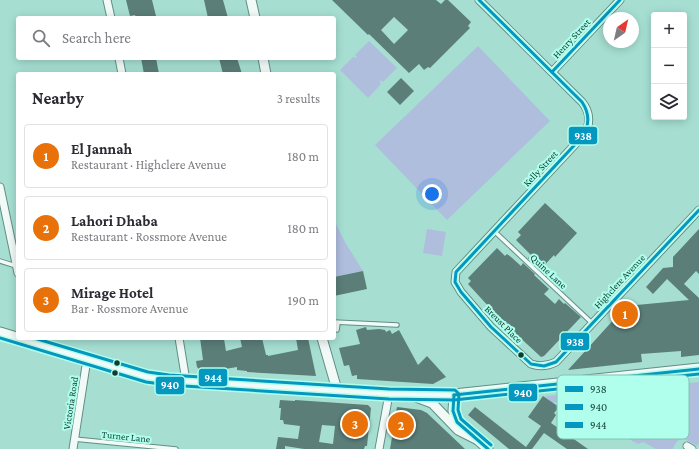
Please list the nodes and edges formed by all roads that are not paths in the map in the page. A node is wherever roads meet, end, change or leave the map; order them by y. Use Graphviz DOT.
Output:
graph roads {
  1 [pos="107,0"];
  2 [pos="251,0"];
  3 [pos="479,0"];
  4 [pos="620,0"];
  5 [pos="111,16"];
  6 [pos="255,16"];
  7 [pos="119,60"];
  8 [pos="263,60"];
  9 [pos="122,72"];
  10 [pos="266,72"];
  11 [pos="552,72"];
  12 [pos="0,187"];
  13 [pos="699,210"];
  14 [pos="494,231"];
  15 [pos="16,259"];
  16 [pos="0,261"];
  17 [pos="16,267"];
  18 [pos="454,279"];
  19 [pos="336,323"];
  20 [pos="593,324"];
  21 [pos="397,325"];
  22 [pos="337,330"];
  23 [pos="0,333"];
  24 [pos="16,337"];
  25 [pos="179,340"];
  26 [pos="323,340"];
  27 [pos="33,341"];
  28 [pos="87,359"];
  29 [pos="552,364"];
  30 [pos="699,369"];
  31 [pos="641,375"];
  32 [pos="186,381"];
  33 [pos="557,384"];
  34 [pos="336,390"];
  35 [pos="389,394"];
  36 [pos="409,394"];
  37 [pos="454,395"];
  38 [pos="74,438"];
  39 [pos="476,439"];
  40 [pos="73,449"];
  41 [pos="176,449"];
  42 [pos="380,449"];
  43 [pos="488,449"];
  1 -- 5 [label="street"];
  2 -- 6 [label="street"];
  3 -- 11 [label="street, Kelly Street"];
  4 -- 11 [label="street, Henry Street"];
  7 -- 9 [label="street"];
  8 -- 10 [label="street"];
  11 -- 14 [label="street, Kelly Street"];
  12 -- 15 [label="street"];
  13 -- 20 [label="street, Highclere Avenue"];
  14 -- 18 [label="street, Kelly Street"];
  14 -- 20 [label="lane, Quine Lane"];
  16 -- 17 [label="lane"];
  18 -- 29 [label="street, Breust Place"];
  19 -- 21 [label="lane"];
  19 -- 22 [label="lane"];
  20 -- 29 [label="street, Highclere Avenue"];
  23 -- 24 [label="main road"];
  25 -- 32 [label="street"];
  26 -- 34 [label="street"];
  27 -- 28 [label="main road"];
  28 -- 32 [label="main road"];
  28 -- 38 [label="street, Victoria Road"];
  30 -- 31 [label="main road"];
  32 -- 34 [label="main road"];
  33 -- 37 [label="main road"];
  34 -- 35 [label="main road"];
  35 -- 36 [label="main road"];
  35 -- 42 [label="street"];
  36 -- 37 [label="main road"];
  36 -- 39 [label="street"];
  37 -- 39 [label="street"];
  38 -- 40 [label="street, Victoria Road"];
  38 -- 41 [label="lane, Turner Lane"];
  39 -- 43 [label="street"];
}
